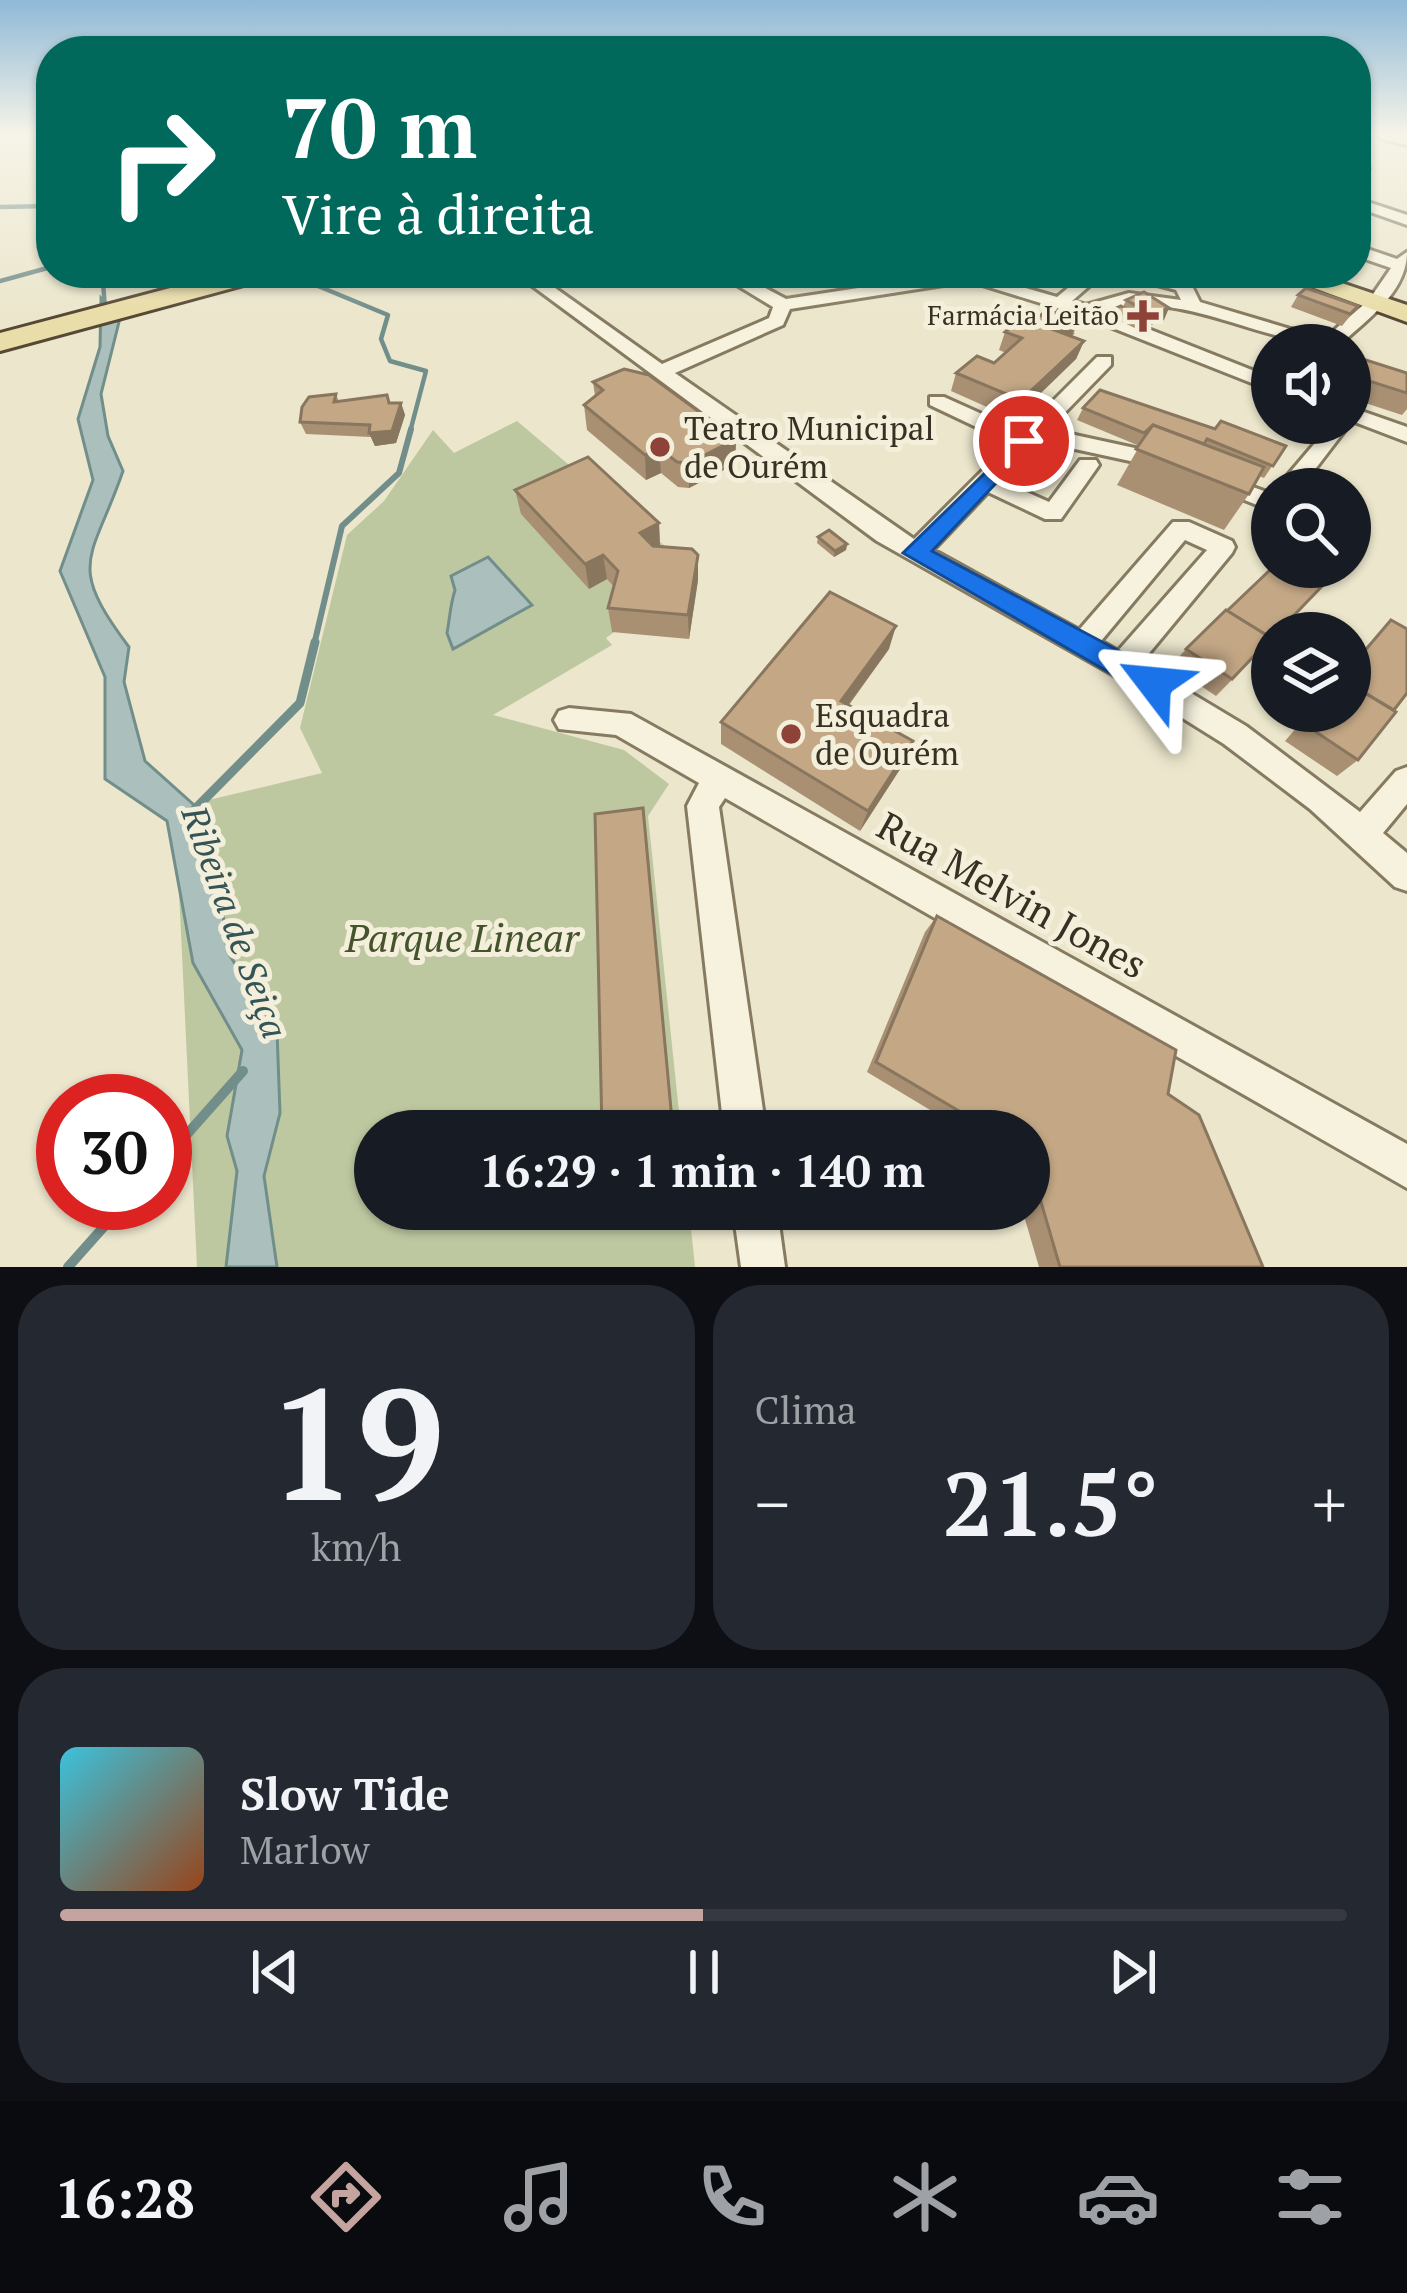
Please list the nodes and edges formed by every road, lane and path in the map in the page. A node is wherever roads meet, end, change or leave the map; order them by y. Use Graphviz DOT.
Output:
graph roads {
  1 [pos="1371,207"];
  2 [pos="1407,220"];
  3 [pos="1371,254"];
  4 [pos="1402,261"];
  5 [pos="204,288"];
  6 [pos="549,288"];
  7 [pos="753,288"];
  8 [pos="897,288"];
  9 [pos="1016,288"];
  10 [pos="1079,288"];
  11 [pos="1184,288"];
  12 [pos="1329,288"];
  13 [pos="783,304"];
  14 [pos="1060,304"];
  15 [pos="1375,304"];
  16 [pos="1194,307"];
  17 [pos="1085,311"];
  18 [pos="1407,314"];
  19 [pos="1267,324"];
  20 [pos="1351,324"];
  21 [pos="0,342"];
  22 [pos="1104,361"];
  23 [pos="660,372"];
  24 [pos="1251,377"];
  25 [pos="937,401"];
  26 [pos="1371,422"];
  27 [pos="1407,435"];
  28 [pos="1024,441"];
  29 [pos="1325,444"];
  30 [pos="1088,464"];
  31 [pos="1305,468"];
  32 [pos="988,483"];
  33 [pos="1251,494"];
  34 [pos="915,553"];
  35 [pos="1083,644"];
  36 [pos="1122,666"];
  37 [pos="569,720"];
  38 [pos="719,778"];
  39 [pos="1407,781"];
  40 [pos="1362,834"];
  41 [pos="1407,875"];
  42 [pos="742,1110"];
  43 [pos="1407,1167"];
  44 [pos="758,1230"];
  45 [pos="763,1267"];
  1 -- 2 [label="street"];
  3 -- 4 [label="street"];
  4 -- 15 [label="street"];
  5 -- 21 [label="main road"];
  6 -- 23 [label="street"];
  7 -- 13 [label="street"];
  8 -- 13 [label="street"];
  9 -- 14 [label="street"];
  10 -- 14 [label="street"];
  11 -- 16 [label="street"];
  12 -- 15 [label="main road"];
  13 -- 23 [label="street"];
  14 -- 17 [label="street"];
  15 -- 18 [label="main road"];
  15 -- 20 [label="street"];
  16 -- 17 [label="street"];
  16 -- 19 [label="street"];
  17 -- 24 [label="street"];
  22 -- 28 [label="street"];
  23 -- 34 [label="street"];
  25 -- 28 [label="street"];
  26 -- 27 [label="street"];
  28 -- 32 [label="street"];
  28 -- 33 [label="street"];
  29 -- 31 [label="street"];
  30 -- 32 [label="street"];
  32 -- 34 [label="street"];
  34 -- 35 [label="street"];
  35 -- 36 [label="street"];
  35 -- 36 [label="street"];
  36 -- 40 [label="street"];
  37 -- 38 [label="street, Rua Melvin Jones"];
  38 -- 42 [label="street"];
  38 -- 43 [label="street, Rua Melvin Jones"];
  39 -- 40 [label="street"];
  40 -- 41 [label="street"];
  44 -- 45 [label="street"];
}
